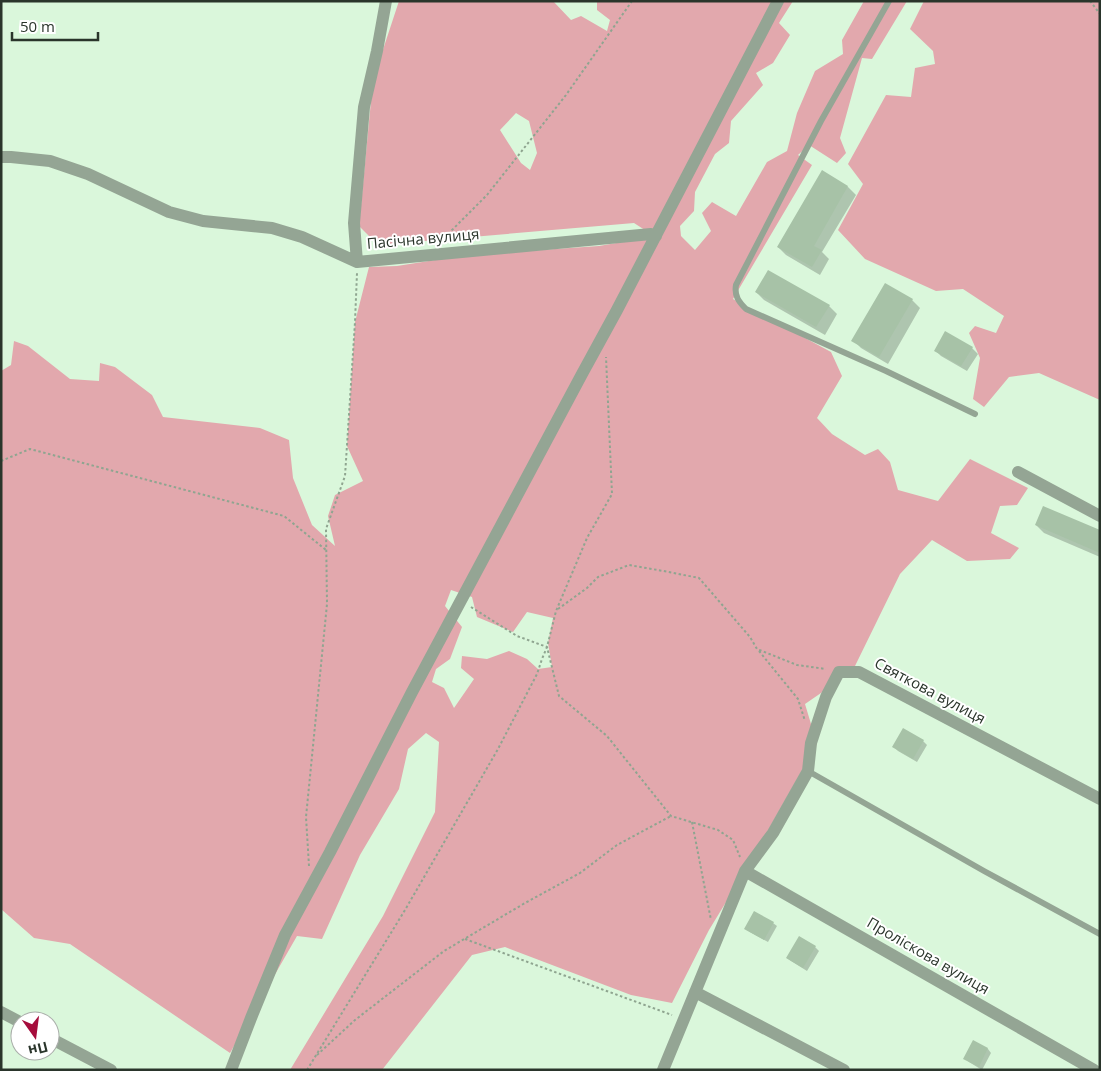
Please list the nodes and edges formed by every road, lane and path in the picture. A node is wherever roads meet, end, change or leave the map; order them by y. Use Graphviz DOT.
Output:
graph roads {
  1 [pos="386,1"];
  2 [pos="632,1"];
  3 [pos="778,1"];
  4 [pos="889,1"];
  5 [pos="1090,1"];
  6 [pos="1100,14"];
  7 [pos="1,157"];
  8 [pos="656,236"];
  9 [pos="426,255"];
  10 [pos="357,262"];
  11 [pos="606,359"];
  12 [pos="975,414"];
  13 [pos="1,461"];
  14 [pos="1018,472"];
  15 [pos="1100,516"];
  16 [pos="326,550"];
  17 [pos="461,601"];
  18 [pos="556,610"];
  19 [pos="547,647"];
  20 [pos="757,650"];
  21 [pos="839,672"];
  22 [pos="811,743"];
  23 [pos="808,771"];
  24 [pos="1100,799"];
  25 [pos="670,816"];
  26 [pos="692,822"];
  27 [pos="745,870"];
  28 [pos="310,888"];
  29 [pos="1100,934"];
  30 [pos="465,939"];
  31 [pos="715,942"];
  32 [pos="695,992"];
  33 [pos="684,1019"];
  34 [pos="60,1043"];
  35 [pos="315,1057"];
  36 [pos="111,1070"];
  37 [pos="231,1070"];
  38 [pos="307,1070"];
  39 [pos="663,1070"];
  40 [pos="844,1070"];
  41 [pos="1094,1070"];
  1 -- 10 [label="street"];
  2 -- 9 [label="path"];
  3 -- 8 [label="street"];
  4 -- 12 [label="lane"];
  5 -- 6 [label="path"];
  7 -- 10 [label="street, Пасічна вулиця"];
  8 -- 9 [label="street, Пасічна вулиця"];
  8 -- 17 [label="street"];
  9 -- 10 [label="street, Пасічна вулиця"];
  10 -- 16 [label="path"];
  11 -- 18 [label="path"];
  13 -- 16 [label="path"];
  14 -- 15 [label="street"];
  16 -- 28 [label="path"];
  17 -- 19 [label="path"];
  17 -- 28 [label="street"];
  18 -- 19 [label="path"];
  18 -- 20 [label="path"];
  19 -- 25 [label="path"];
  19 -- 35 [label="path"];
  20 -- 21 [label="path"];
  20 -- 22 [label="path"];
  21 -- 22 [label="street"];
  21 -- 24 [label="street, Святкова вулиця"];
  22 -- 23 [label="street"];
  23 -- 27 [label="street"];
  23 -- 29 [label="lane"];
  25 -- 26 [label="path"];
  25 -- 30 [label="path"];
  26 -- 27 [label="path"];
  26 -- 31 [label="path"];
  27 -- 31 [label="street"];
  27 -- 41 [label="street, Проліскова вулиця"];
  28 -- 37 [label="street"];
  30 -- 33 [label="path"];
  30 -- 35 [label="path"];
  31 -- 32 [label="street"];
  32 -- 33 [label="street"];
  32 -- 40 [label="street"];
  33 -- 39 [label="street"];
  34 -- 36 [label="street"];
  35 -- 38 [label="path"];
}
